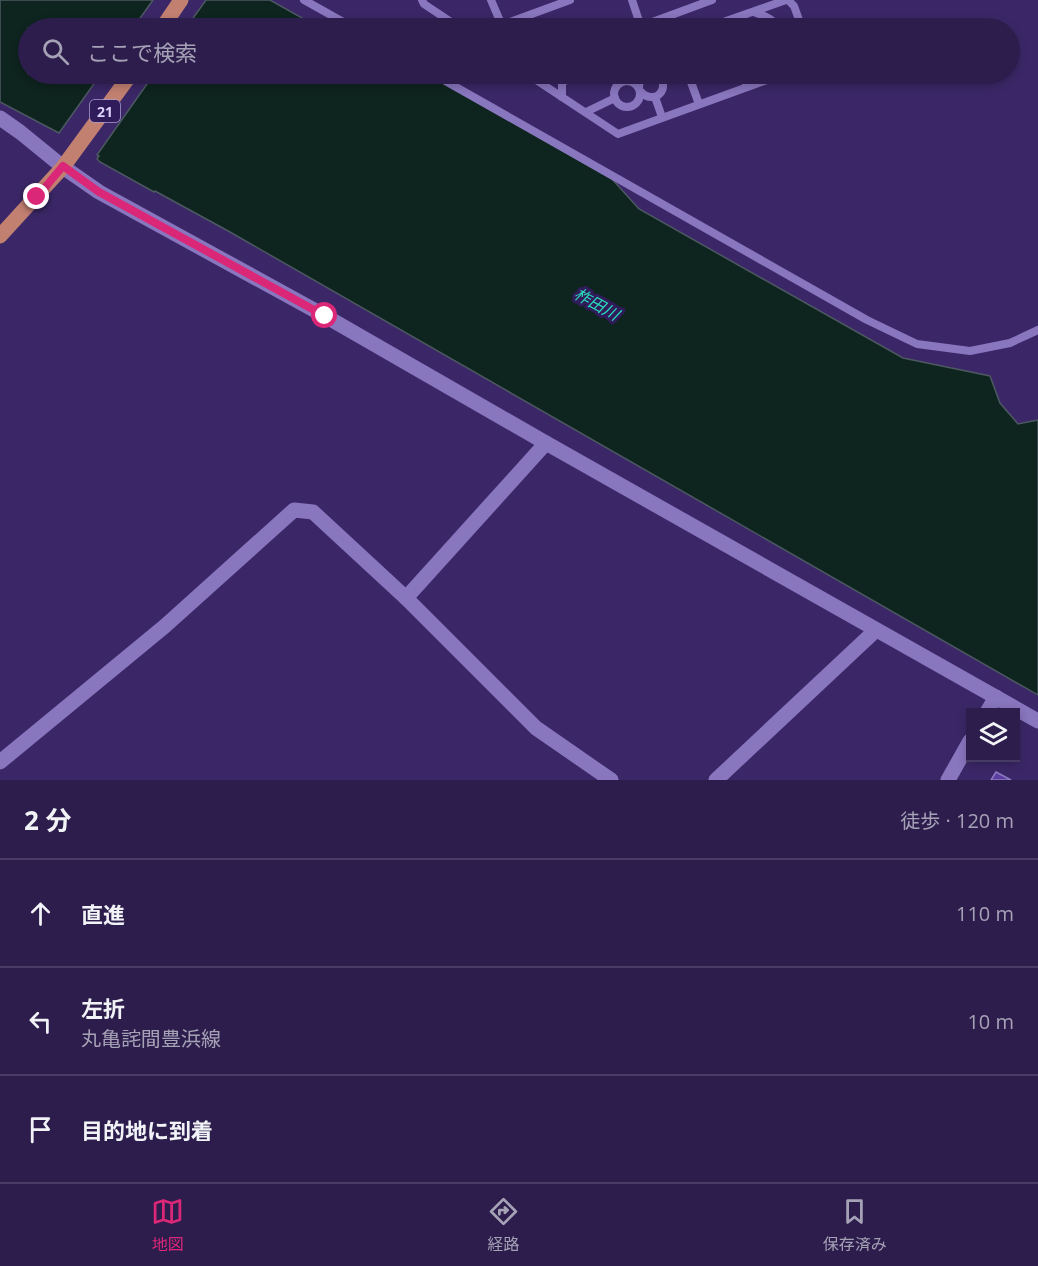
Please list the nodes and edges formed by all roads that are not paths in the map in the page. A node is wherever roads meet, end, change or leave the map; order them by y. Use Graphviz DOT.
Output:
graph roads {
  1 [pos="181,0"];
  2 [pos="304,0"];
  3 [pos="422,0"];
  4 [pos="491,0"];
  5 [pos="570,0"];
  6 [pos="632,0"];
  7 [pos="712,0"];
  8 [pos="787,0"];
  9 [pos="698,2"];
  10 [pos="754,12"];
  11 [pos="169,18"];
  12 [pos="336,18"];
  13 [pos="445,18"];
  14 [pos="497,18"];
  15 [pos="525,18"];
  16 [pos="636,18"];
  17 [pos="662,18"];
  18 [pos="741,18"];
  19 [pos="769,18"];
  20 [pos="798,18"];
  21 [pos="124,84"];
  22 [pos="451,84"];
  23 [pos="542,84"];
  24 [pos="562,84"];
  25 [pos="619,84"];
  26 [pos="635,84"];
  27 [pos="640,84"];
  28 [pos="663,84"];
  29 [pos="692,84"];
  30 [pos="746,84"];
  31 [pos="755,84"];
  32 [pos="747,87"];
  33 [pos="639,89"];
  34 [pos="562,97"];
  35 [pos="655,97"];
  36 [pos="615,98"];
  37 [pos="699,104"];
  38 [pos="586,112"];
  39 [pos="662,117"];
  40 [pos="0,118"];
  41 [pos="63,166"];
  42 [pos="0,236"];
  43 [pos="1038,330"];
  44 [pos="546,443"];
  45 [pos="406,598"];
  46 [pos="876,630"];
  47 [pos="996,697"];
  48 [pos="989,708"];
  49 [pos="1038,721"];
  50 [pos="966,748"];
  51 [pos="0,762"];
  52 [pos="611,780"];
  53 [pos="716,780"];
  54 [pos="948,780"];
  1 -- 11 [label="main road"];
  2 -- 12 [label="lane"];
  3 -- 13 [label="lane"];
  4 -- 14 [label="lane"];
  5 -- 15 [label="lane"];
  6 -- 16 [label="lane"];
  7 -- 9 [label="lane"];
  8 -- 10 [label="lane"];
  8 -- 20 [label="lane"];
  9 -- 17 [label="lane"];
  10 -- 18 [label="lane"];
  10 -- 19 [label="lane"];
  21 -- 41 [label="main road, 21"];
  22 -- 43 [label="lane"];
  23 -- 34 [label="lane"];
  24 -- 34 [label="lane"];
  25 -- 36 [label="lane"];
  26 -- 33 [label="lane"];
  27 -- 33 [label="lane"];
  28 -- 35 [label="lane"];
  29 -- 37 [label="lane"];
  30 -- 32 [label="lane"];
  31 -- 32 [label="lane"];
  32 -- 37 [label="lane"];
  33 -- 35 [label="lane"];
  33 -- 36 [label="lane"];
  34 -- 38 [label="lane"];
  35 -- 39 [label="lane"];
  36 -- 38 [label="lane"];
  37 -- 39 [label="lane"];
  38 -- 39 [label="lane"];
  40 -- 41 [label="street"];
  41 -- 42 [label="main road, 21"];
  41 -- 44 [label="street"];
  44 -- 45 [label="street"];
  44 -- 46 [label="street"];
  45 -- 51 [label="street"];
  45 -- 52 [label="street"];
  46 -- 47 [label="street"];
  46 -- 53 [label="street"];
  47 -- 48 [label="street"];
  47 -- 49 [label="street"];
  50 -- 54 [label="street"];
}
